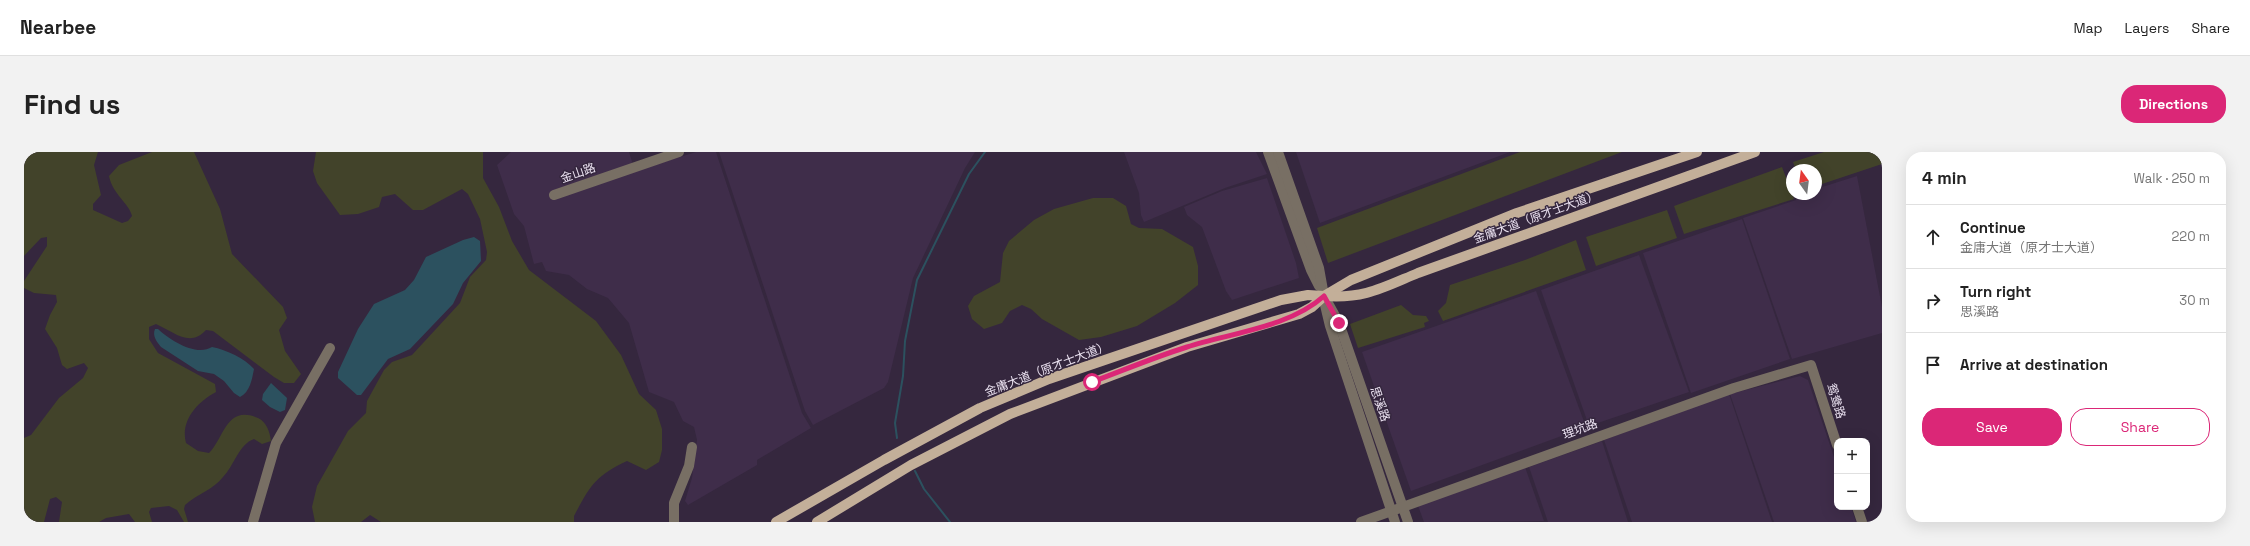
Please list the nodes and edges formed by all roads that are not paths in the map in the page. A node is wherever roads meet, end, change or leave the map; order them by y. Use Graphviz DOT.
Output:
graph roads {
  1 [pos="679,152"];
  2 [pos="1268,152"];
  3 [pos="1278,152"];
  4 [pos="1697,152"];
  5 [pos="1755,152"];
  6 [pos="554,195"];
  7 [pos="1324,296"];
  8 [pos="330,348"];
  9 [pos="1811,365"];
  10 [pos="1835,438"];
  11 [pos="692,447"];
  12 [pos="901,452"];
  13 [pos="909,467"];
  14 [pos="1402,506"];
  15 [pos="1858,510"];
  16 [pos="1391,511"];
  17 [pos="253,522"];
  18 [pos="674,522"];
  19 [pos="776,522"];
  20 [pos="816,522"];
  21 [pos="1361,522"];
  22 [pos="1395,522"];
  23 [pos="1408,522"];
  24 [pos="1862,522"];
  1 -- 6 [label="street, 金山路"];
  2 -- 7 [label="street, 思溪路"];
  3 -- 7 [label="street, 思溪路"];
  4 -- 7 [label="main road, 金庸大道（原才士大道）"];
  5 -- 7 [label="main road, 金庸大道（原才士大道）"];
  7 -- 12 [label="main road, 金庸大道（原才士大道）"];
  7 -- 13 [label="main road, 金庸大道（原才士大道）"];
  7 -- 14 [label="street, 思溪路"];
  7 -- 16 [label="street, 思溪路"];
  8 -- 17 [label="street"];
  9 -- 10 [label="street, 鸳鸯路"];
  9 -- 14 [label="street, 理坑路"];
  11 -- 18 [label="street"];
  12 -- 13 [label="main road"];
  12 -- 19 [label="main road, 金庸大道（原才士大道）"];
  13 -- 20 [label="main road, 金庸大道（原才士大道）"];
  14 -- 16 [label="street, 理坑路"];
  14 -- 23 [label="street, 思溪路"];
  15 -- 24 [label="street"];
  16 -- 21 [label="street, 理坑路"];
  16 -- 22 [label="street, 思溪路"];
}
